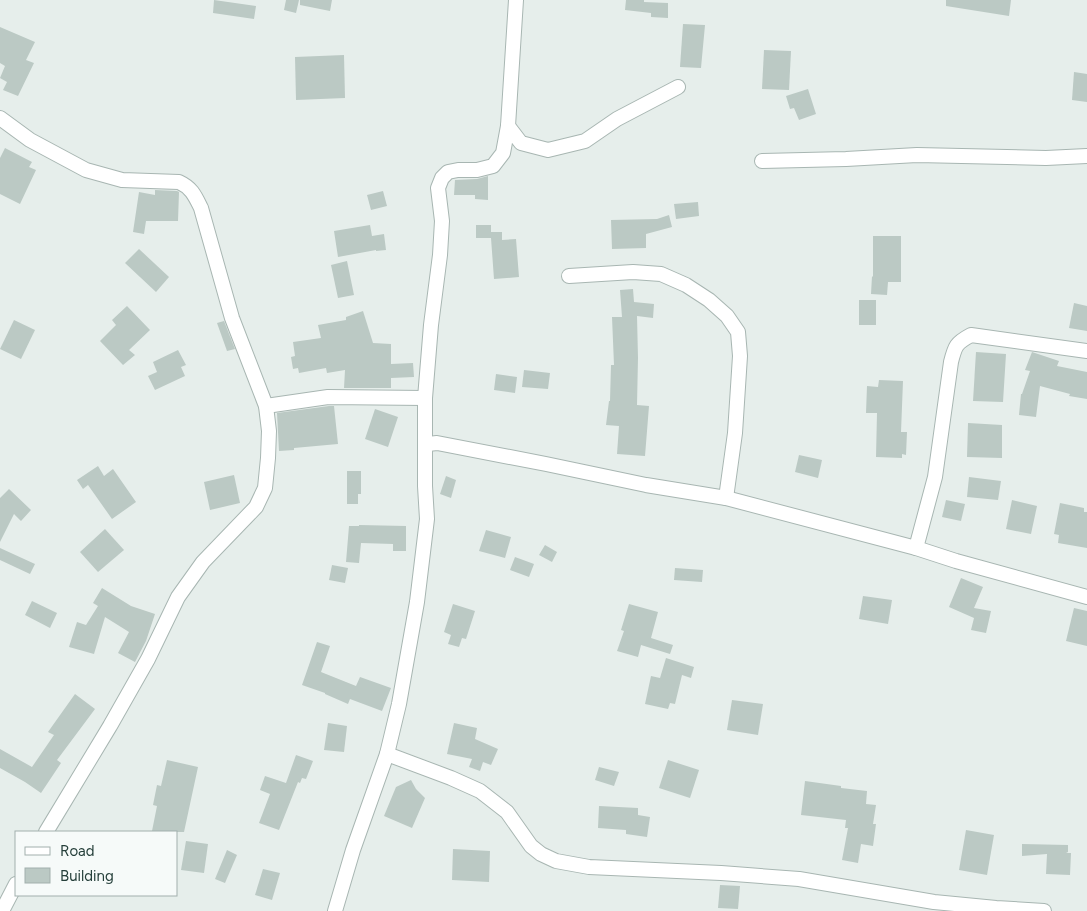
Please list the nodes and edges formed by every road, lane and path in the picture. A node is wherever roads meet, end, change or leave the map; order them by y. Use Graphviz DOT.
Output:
graph roads {
  1 [pos="516,0"];
  2 [pos="678,87"];
  3 [pos="0,118"];
  4 [pos="508,126"];
  5 [pos="1087,156"];
  6 [pos="762,161"];
  7 [pos="569,276"];
  8 [pos="1087,351"];
  9 [pos="425,398"];
  10 [pos="266,406"];
  11 [pos="425,449"];
  12 [pos="726,498"];
  13 [pos="916,548"];
  14 [pos="1087,597"];
  15 [pos="387,754"];
  16 [pos="47,831"];
  17 [pos="15,886"];
  18 [pos="2,911"];
  19 [pos="335,911"];
  20 [pos="1044,911"];
  1 -- 4 [label="street"];
  2 -- 4 [label="street"];
  3 -- 10 [label="street"];
  4 -- 9 [label="street"];
  5 -- 6 [label="street"];
  7 -- 12 [label="street"];
  8 -- 13 [label="street"];
  9 -- 10 [label="street"];
  9 -- 11 [label="street"];
  10 -- 16 [label="street"];
  11 -- 12 [label="street"];
  11 -- 15 [label="street"];
  12 -- 13 [label="street"];
  13 -- 14 [label="street"];
  15 -- 19 [label="street"];
  15 -- 20 [label="street"];
  17 -- 18 [label="street"];
}
